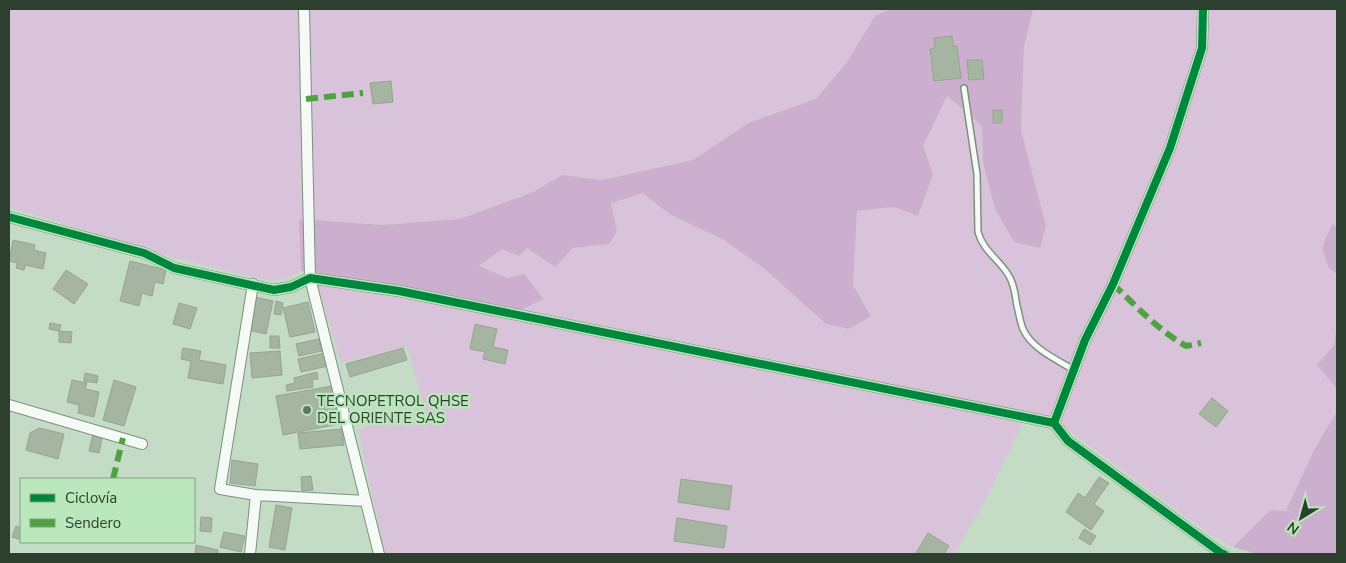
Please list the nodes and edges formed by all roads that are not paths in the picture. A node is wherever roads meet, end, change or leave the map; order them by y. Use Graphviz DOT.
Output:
graph roads {
  1 [pos="304,9"];
  2 [pos="1203,9"];
  3 [pos="964,88"];
  4 [pos="11,219"];
  5 [pos="310,278"];
  6 [pos="252,284"];
  7 [pos="1074,370"];
  8 [pos="9,405"];
  9 [pos="1054,423"];
  10 [pos="142,444"];
  11 [pos="256,494"];
  12 [pos="366,501"];
  13 [pos="250,554"];
  14 [pos="379,554"];
  15 [pos="1224,554"];
  1 -- 5 [label="street"];
  2 -- 7 [label="street"];
  3 -- 7 [label="lane"];
  4 -- 6 [label="street"];
  5 -- 6 [label="street"];
  5 -- 9 [label="street"];
  5 -- 12 [label="street"];
  6 -- 11 [label="street"];
  7 -- 9 [label="street"];
  8 -- 10 [label="street"];
  9 -- 15 [label="street"];
  11 -- 12 [label="street"];
  11 -- 13 [label="street"];
  12 -- 14 [label="street"];
}
